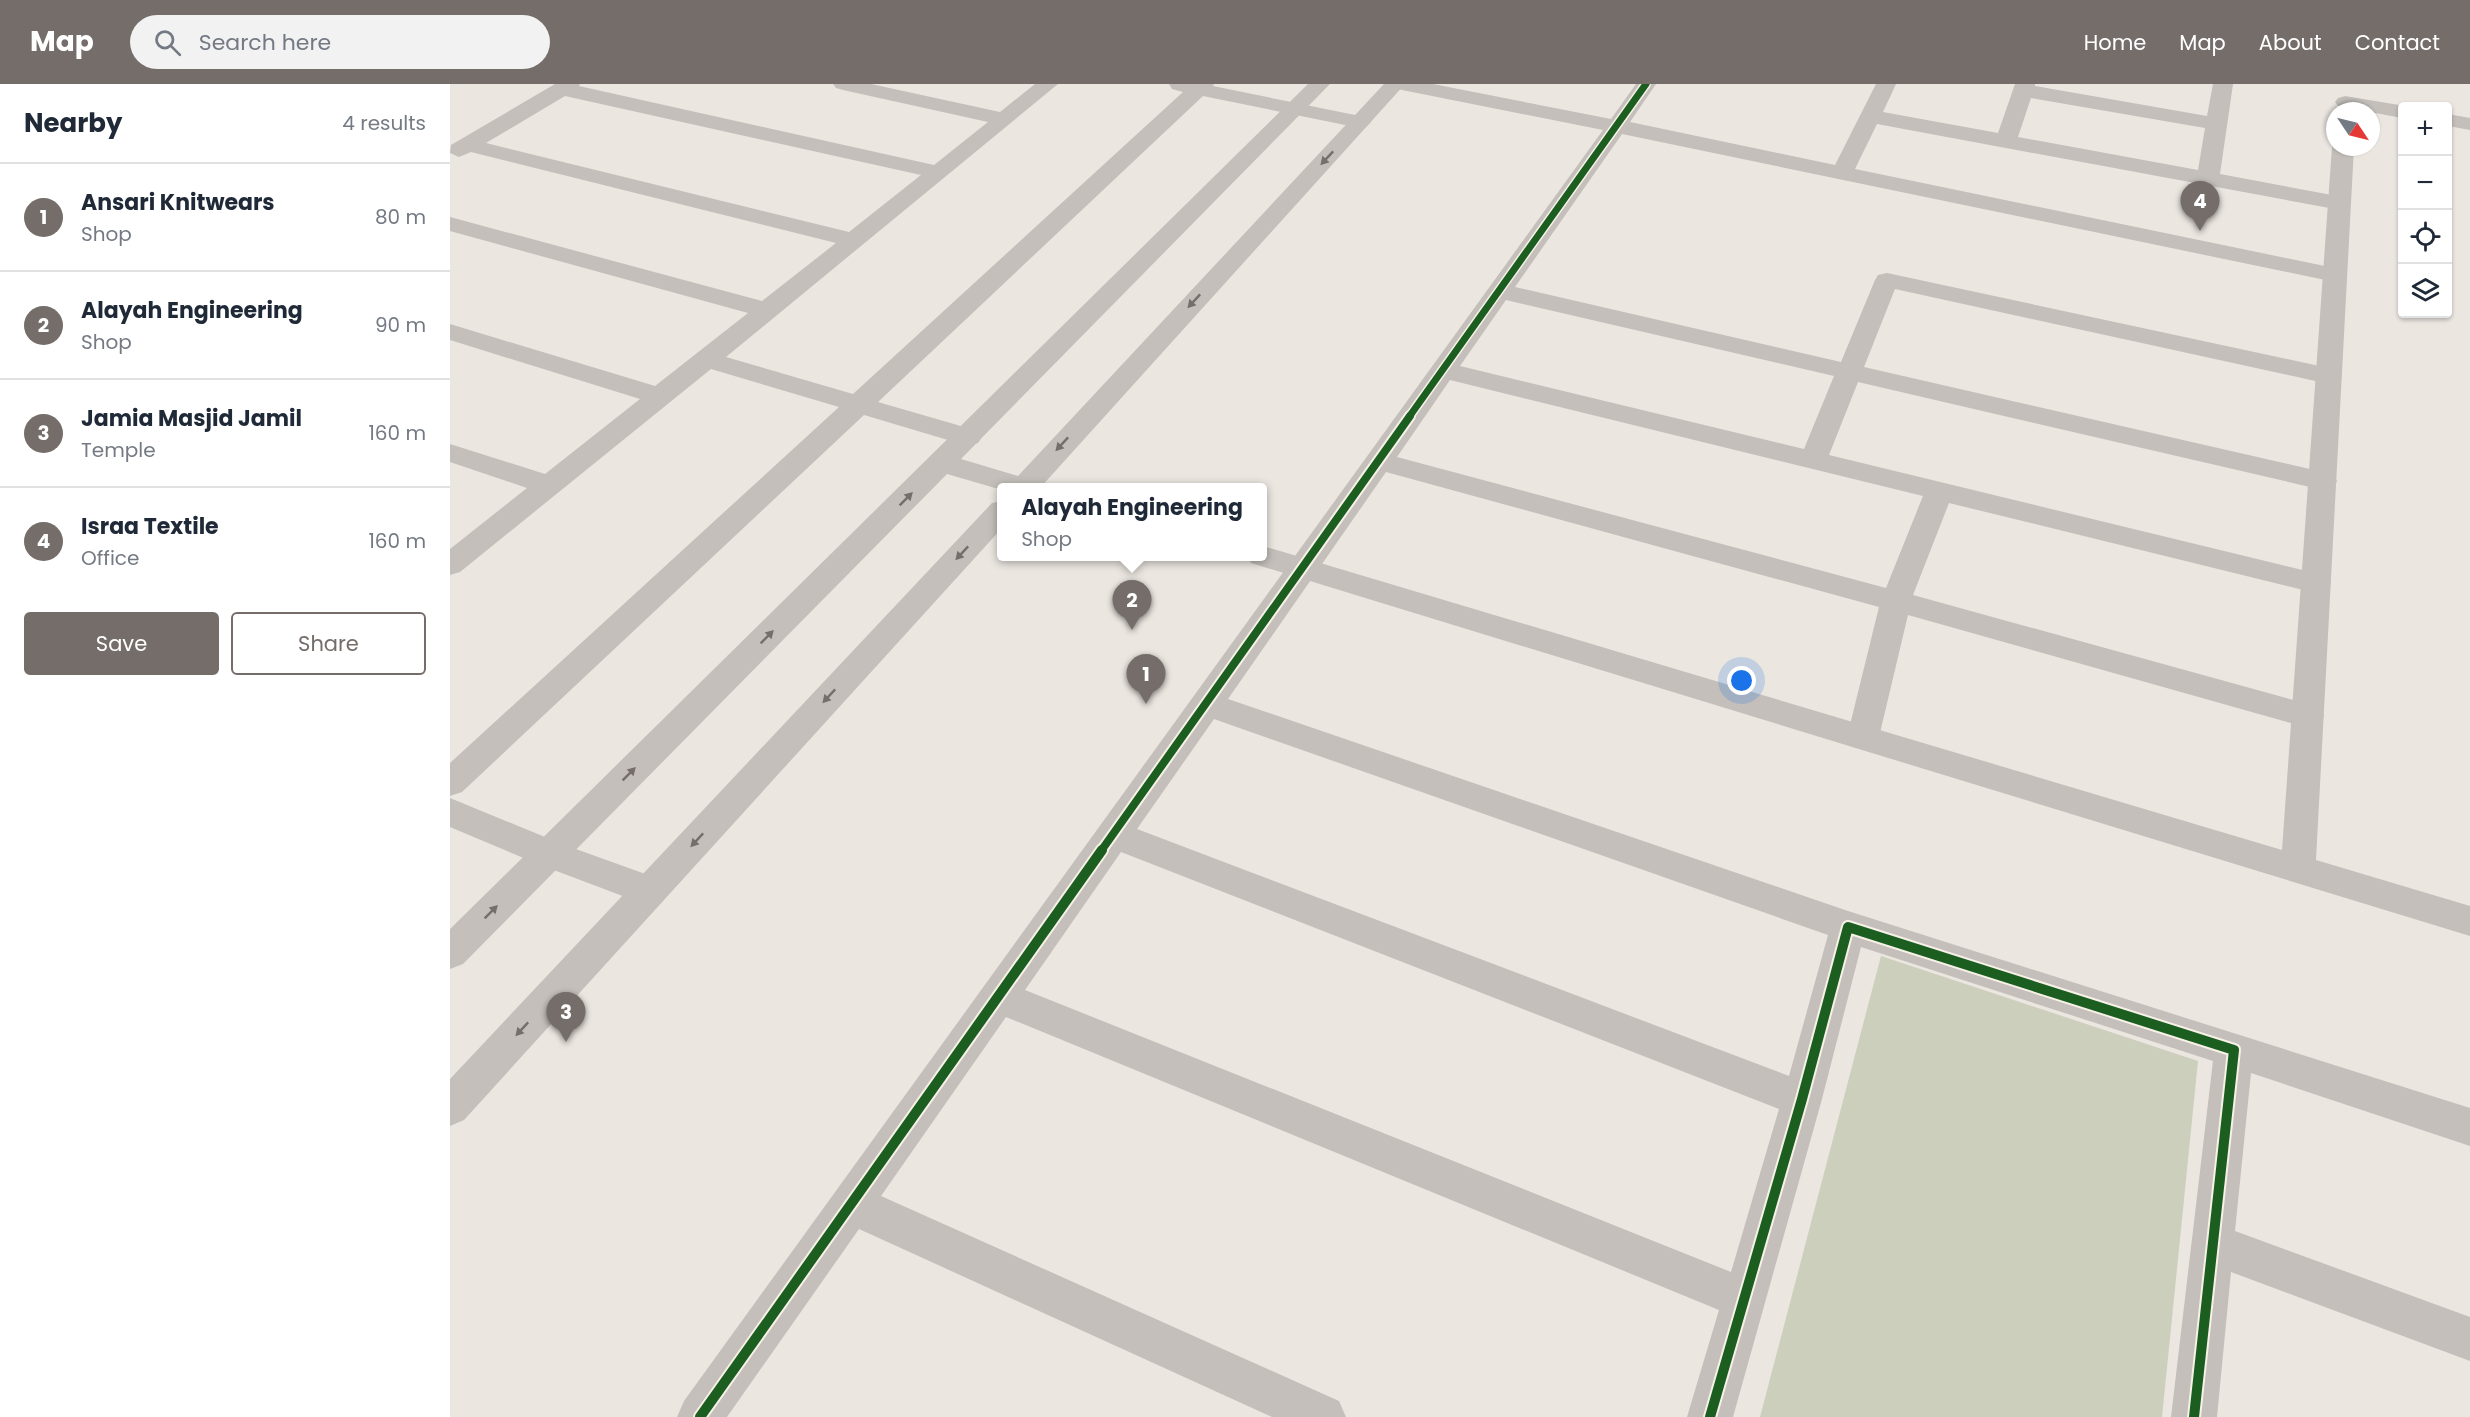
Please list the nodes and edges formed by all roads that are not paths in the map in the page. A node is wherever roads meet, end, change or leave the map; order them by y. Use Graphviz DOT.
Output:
graph roads {
  1 [pos="843,84"];
  2 [pos="1048,84"];
  3 [pos="1320,84"];
  4 [pos="1395,84"];
  5 [pos="1402,84"];
  6 [pos="1646,84"];
  7 [pos="1886,84"];
  8 [pos="2223,84"];
  9 [pos="566,86"];
  10 [pos="1193,86"];
  11 [pos="2024,87"];
  12 [pos="2346,99"];
  13 [pos="1294,109"];
  14 [pos="2398,111"];
  15 [pos="1870,116"];
  16 [pos="1004,119"];
  17 [pos="2452,121"];
  18 [pos="1360,122"];
  19 [pos="2217,124"];
  20 [pos="2470,124"];
  21 [pos="1616,126"];
  22 [pos="2006,141"];
  23 [pos="459,150"];
  24 [pos="2343,156"];
  25 [pos="938,172"];
  26 [pos="1842,173"];
  27 [pos="2208,178"];
  28 [pos="2340,203"];
  29 [pos="450,224"];
  30 [pos="853,240"];
  31 [pos="2335,276"];
  32 [pos="1499,291"];
  33 [pos="766,310"];
  34 [pos="450,332"];
  35 [pos="706,359"];
  36 [pos="1443,370"];
  37 [pos="1848,372"];
  38 [pos="2329,376"];
  39 [pos="659,396"];
  40 [pos="858,404"];
  41 [pos="968,437"];
  42 [pos="450,453"];
  43 [pos="1813,460"];
  44 [pos="1379,461"];
  45 [pos="942,463"];
  46 [pos="2323,482"];
  47 [pos="1010,483"];
  48 [pos="1028,483"];
  49 [pos="549,485"];
  50 [pos="1939,491"];
  51 [pos="997,515"];
  52 [pos="1267,558"];
  53 [pos="450,565"];
  54 [pos="1302,568"];
  55 [pos="2316,583"];
  56 [pos="1896,601"];
  57 [pos="1206,704"];
  58 [pos="2308,716"];
  59 [pos="1863,737"];
  60 [pos="450,783"];
  61 [pos="450,812"];
  62 [pos="1113,834"];
  63 [pos="550,854"];
  64 [pos="2298,868"];
  65 [pos="649,891"];
  66 [pos="2470,921"];
  67 [pos="1848,927"];
  68 [pos="450,953"];
  69 [pos="998,997"];
  70 [pos="2234,1050"];
  71 [pos="1802,1099"];
  72 [pos="450,1107"];
  73 [pos="2470,1127"];
  74 [pos="851,1204"];
  75 [pos="2213,1244"];
  76 [pos="1744,1299"];
  77 [pos="2470,1339"];
  78 [pos="700,1417"];
  79 [pos="1323,1417"];
  80 [pos="1710,1417"];
  81 [pos="2194,1417"];
  1 -- 16 [label="street"];
  2 -- 16 [label="street"];
  3 -- 13 [label="street"];
  4 -- 18 [label="street"];
  5 -- 21 [label="street"];
  6 -- 21 [label="street"];
  7 -- 15 [label="street"];
  8 -- 19 [label="street"];
  9 -- 23 [label="street"];
  9 -- 25 [label="street"];
  10 -- 13 [label="street"];
  10 -- 40 [label="street"];
  11 -- 19 [label="street"];
  11 -- 22 [label="street"];
  12 -- 14 [label="street"];
  13 -- 18 [label="street"];
  13 -- 41 [label="street"];
  15 -- 22 [label="street"];
  15 -- 26 [label="street"];
  16 -- 25 [label="street"];
  17 -- 20 [label="street"];
  18 -- 48 [label="street, one-way"];
  19 -- 27 [label="street"];
  21 -- 26 [label="street"];
  21 -- 32 [label="street"];
  22 -- 27 [label="street"];
  23 -- 30 [label="street"];
  24 -- 28 [label="street"];
  25 -- 30 [label="street"];
  26 -- 31 [label="street"];
  27 -- 28 [label="street"];
  28 -- 31 [label="street"];
  29 -- 33 [label="street"];
  30 -- 33 [label="street"];
  31 -- 38 [label="street"];
  32 -- 36 [label="street"];
  32 -- 37 [label="street"];
  33 -- 35 [label="street"];
  34 -- 39 [label="street"];
  35 -- 39 [label="street"];
  35 -- 40 [label="street"];
  36 -- 43 [label="street"];
  36 -- 44 [label="street"];
  37 -- 38 [label="street"];
  37 -- 43 [label="street"];
  37 -- 46 [label="street"];
  38 -- 46 [label="street"];
  39 -- 49 [label="street"];
  40 -- 41 [label="street"];
  40 -- 60 [label="street"];
  41 -- 45 [label="street"];
  42 -- 49 [label="street"];
  43 -- 50 [label="street"];
  44 -- 54 [label="street"];
  44 -- 56 [label="street"];
  45 -- 47 [label="street"];
  63 -- 45 [label="street, one-way"];
  46 -- 55 [label="street"];
  49 -- 53 [label="street"];
  50 -- 55 [label="street"];
  50 -- 56 [label="street"];
  51 -- 65 [label="street, one-way"];
  52 -- 54 [label="street"];
  54 -- 57 [label="street"];
  54 -- 59 [label="street"];
  55 -- 58 [label="street"];
  56 -- 58 [label="street"];
  56 -- 59 [label="street"];
  57 -- 62 [label="street"];
  57 -- 67 [label="street"];
  58 -- 64 [label="street"];
  59 -- 64 [label="street"];
  61 -- 63 [label="street"];
  62 -- 69 [label="street"];
  62 -- 71 [label="street"];
  63 -- 65 [label="street"];
  68 -- 63 [label="street, one-way"];
  64 -- 66 [label="street"];
  65 -- 72 [label="street, one-way"];
  67 -- 70 [label="street"];
  67 -- 71 [label="street"];
  69 -- 74 [label="street"];
  69 -- 76 [label="street"];
  70 -- 73 [label="street"];
  70 -- 75 [label="street"];
  71 -- 76 [label="street"];
  74 -- 78 [label="street"];
  74 -- 79 [label="street"];
  75 -- 77 [label="street"];
  75 -- 81 [label="street"];
  76 -- 80 [label="street"];
}
